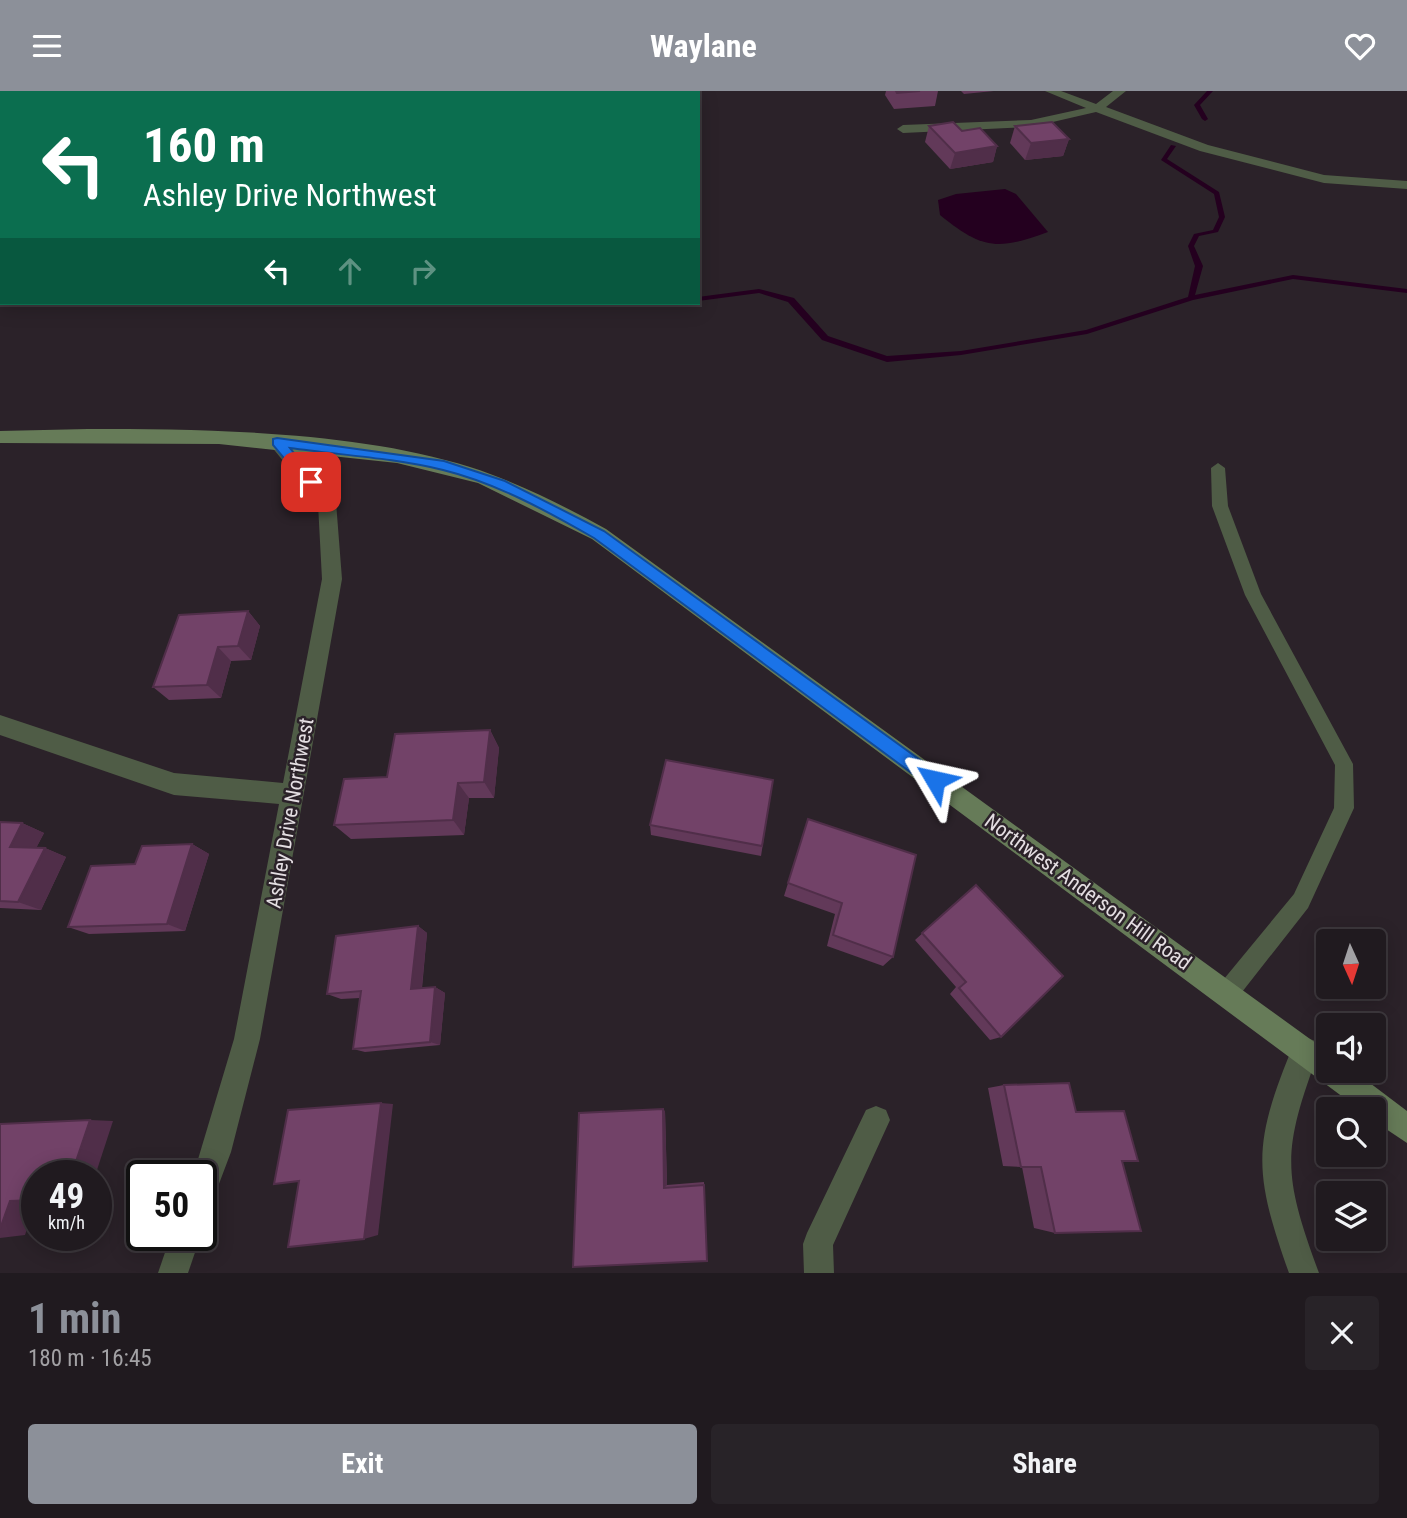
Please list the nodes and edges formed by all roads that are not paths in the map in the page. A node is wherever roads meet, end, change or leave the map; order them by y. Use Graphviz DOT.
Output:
graph roads {
  1 [pos="1051,91"];
  2 [pos="1120,91"];
  3 [pos="1097,108"];
  4 [pos="903,129"];
  5 [pos="1407,185"];
  6 [pos="0,437"];
  7 [pos="277,442"];
  8 [pos="1218,468"];
  9 [pos="0,725"];
  10 [pos="293,796"];
  11 [pos="1227,993"];
  12 [pos="1305,1051"];
  13 [pos="1316,1060"];
  14 [pos="1346,1083"];
  15 [pos="876,1120"];
  16 [pos="1407,1129"];
  17 [pos="214,1160"];
  18 [pos="181,1251"];
  19 [pos="173,1273"];
  20 [pos="819,1273"];
  21 [pos="1304,1273"];
  1 -- 3 [label="street"];
  2 -- 3 [label="street"];
  3 -- 4 [label="street"];
  3 -- 5 [label="street"];
  6 -- 7 [label="main road, Northwest Anderson Hill Road"];
  7 -- 10 [label="street, Ashley Drive Northwest"];
  7 -- 11 [label="main road, Northwest Anderson Hill Road"];
  8 -- 11 [label="lane"];
  9 -- 10 [label="street"];
  10 -- 17 [label="street, Ashley Drive Northwest"];
  11 -- 12 [label="main road, Northwest Anderson Hill Road"];
  12 -- 13 [label="main road, Northwest Anderson Hill Road"];
  12 -- 21 [label="street"];
  14 -- 16 [label="main road, Northwest Anderson Hill Road"];
  15 -- 20 [label="street"];
  18 -- 19 [label="street"];
}
